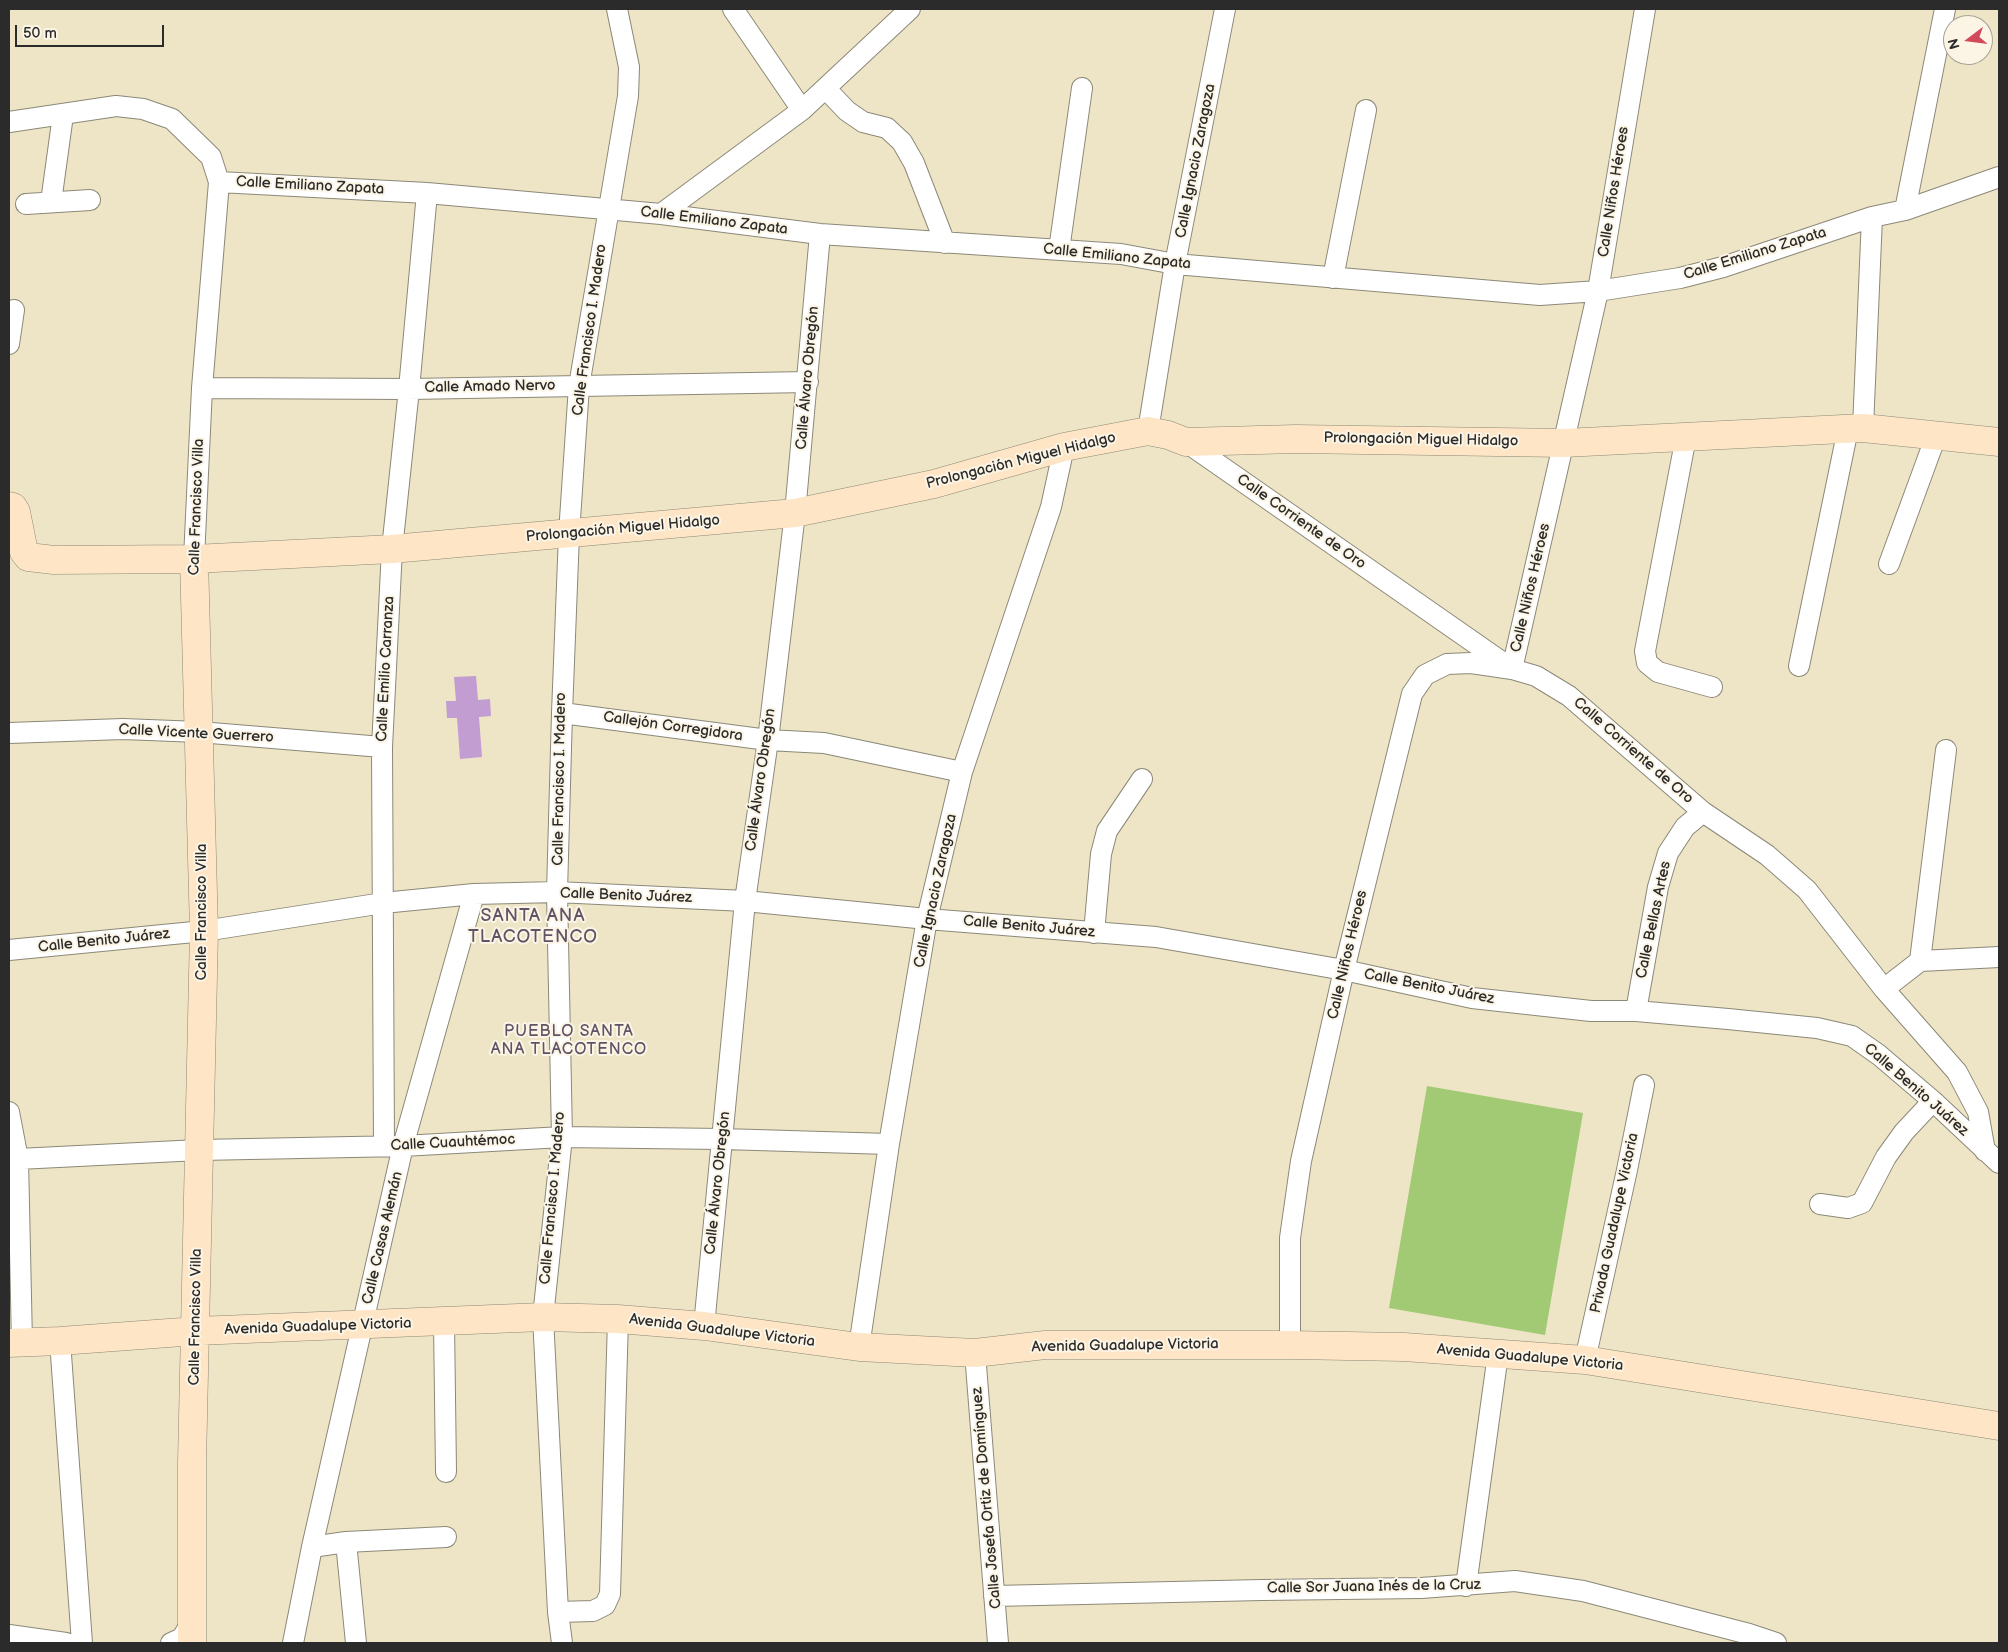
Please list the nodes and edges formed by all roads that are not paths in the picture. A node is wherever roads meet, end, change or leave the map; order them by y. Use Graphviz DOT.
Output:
graph roads {
  1 [pos="617,9"];
  2 [pos="733,9"];
  3 [pos="910,9"];
  4 [pos="1225,9"];
  5 [pos="1645,9"];
  6 [pos="1945,9"];
  7 [pos="1082,88"];
  8 [pos="826,89"];
  9 [pos="802,110"];
  10 [pos="1366,110"];
  11 [pos="63,115"];
  12 [pos="9,122"];
  13 [pos="1999,177"];
  14 [pos="219,182"];
  15 [pos="427,192"];
  16 [pos="90,200"];
  17 [pos="51,202"];
  18 [pos="26,204"];
  19 [pos="608,210"];
  20 [pos="1906,210"];
  21 [pos="661,214"];
  22 [pos="1872,217"];
  23 [pos="820,234"];
  24 [pos="945,243"];
  25 [pos="1059,250"];
  26 [pos="1175,264"];
  27 [pos="1333,278"];
  28 [pos="1598,291"];
  29 [pos="14,310"];
  30 [pos="9,344"];
  31 [pos="808,382"];
  32 [pos="579,386"];
  33 [pos="202,388"];
  34 [pos="410,388"];
  35 [pos="1855,429"];
  36 [pos="1148,431"];
  37 [pos="1686,436"];
  38 [pos="1936,436"];
  39 [pos="1186,442"];
  40 [pos="1564,442"];
  41 [pos="1999,442"];
  42 [pos="1064,447"];
  43 [pos="9,506"];
  44 [pos="795,513"];
  45 [pos="569,534"];
  46 [pos="392,549"];
  47 [pos="194,559"];
  48 [pos="1889,564"];
  49 [pos="1799,666"];
  50 [pos="1512,669"];
  51 [pos="1712,687"];
  52 [pos="562,713"];
  53 [pos="199,732"];
  54 [pos="9,733"];
  55 [pos="768,740"];
  56 [pos="382,747"];
  57 [pos="1946,750"];
  58 [pos="962,772"];
  59 [pos="1142,779"];
  60 [pos="1703,812"];
  61 [pos="558,892"];
  62 [pos="474,894"];
  63 [pos="745,901"];
  64 [pos="383,903"];
  65 [pos="927,919"];
  66 [pos="204,931"];
  67 [pos="1094,933"];
  68 [pos="9,950"];
  69 [pos="1999,956"];
  70 [pos="1920,962"];
  71 [pos="1344,970"];
  72 [pos="1884,989"];
  73 [pos="1636,1011"];
  74 [pos="1644,1085"];
  75 [pos="1932,1101"];
  76 [pos="9,1112"];
  77 [pos="562,1137"];
  78 [pos="723,1139"];
  79 [pos="889,1144"];
  80 [pos="394,1146"];
  81 [pos="199,1150"];
  82 [pos="1992,1157"];
  83 [pos="18,1159"];
  84 [pos="1820,1204"];
  85 [pos="543,1317"];
  86 [pos="618,1319"];
  87 [pos="444,1322"];
  88 [pos="363,1326"];
  89 [pos="704,1326"];
  90 [pos="196,1331"];
  91 [pos="60,1341"];
  92 [pos="16,1343"];
  93 [pos="1290,1345"];
  94 [pos="859,1347"];
  95 [pos="975,1353"];
  96 [pos="1498,1354"];
  97 [pos="1585,1360"];
  98 [pos="1999,1426"];
  99 [pos="446,1472"];
  100 [pos="446,1537"];
  101 [pos="346,1542"];
  102 [pos="312,1547"];
  103 [pos="1466,1586"];
  104 [pos="994,1596"];
  105 [pos="558,1612"];
  106 [pos="192,1633"];
  107 [pos="9,1635"];
  108 [pos="66,1643"];
  109 [pos="82,1643"];
  110 [pos="171,1643"];
  111 [pos="293,1643"];
  112 [pos="356,1643"];
  113 [pos="562,1643"];
  114 [pos="998,1643"];
  115 [pos="1776,1643"];
  1 -- 19 [label="street, Calle Francisco I. Madero"];
  2 -- 9 [label="street"];
  3 -- 8 [label="street"];
  4 -- 26 [label="street, Calle Ignacio Zaragoza"];
  5 -- 28 [label="street, Calle Niños Héroes"];
  6 -- 20 [label="street"];
  7 -- 25 [label="street"];
  8 -- 9 [label="street"];
  8 -- 24 [label="street"];
  9 -- 21 [label="street"];
  10 -- 27 [label="street"];
  11 -- 12 [label="street"];
  11 -- 14 [label="street"];
  11 -- 17 [label="street"];
  13 -- 20 [label="street, Calle Emiliano Zapata"];
  14 -- 15 [label="street, Calle Emiliano Zapata"];
  14 -- 33 [label="street, Calle Francisco Villa"];
  15 -- 19 [label="street, Calle Emiliano Zapata"];
  15 -- 34 [label="street, Calle Emilio Carranza"];
  16 -- 17 [label="street"];
  17 -- 18 [label="street"];
  19 -- 21 [label="street, Calle Emiliano Zapata"];
  19 -- 32 [label="street, Calle Francisco I. Madero"];
  20 -- 22 [label="street, Calle Emiliano Zapata"];
  21 -- 23 [label="street, Calle Emiliano Zapata"];
  22 -- 28 [label="street, Calle Emiliano Zapata"];
  22 -- 35 [label="street"];
  23 -- 24 [label="street, Calle Emiliano Zapata"];
  23 -- 31 [label="street, Calle Álvaro Obregón"];
  24 -- 25 [label="street, Calle Emiliano Zapata"];
  25 -- 26 [label="street, Calle Emiliano Zapata"];
  26 -- 27 [label="street, Calle Emiliano Zapata"];
  26 -- 36 [label="street, Calle Ignacio Zaragoza"];
  27 -- 28 [label="street, Calle Emiliano Zapata"];
  28 -- 40 [label="street, Calle Niños Héroes"];
  29 -- 30 [label="street"];
  31 -- 32 [label="street, Calle Amado Nervo"];
  31 -- 44 [label="street, Calle Álvaro Obregón"];
  32 -- 34 [label="street, Calle Amado Nervo"];
  32 -- 45 [label="street, Calle Francisco I. Madero"];
  33 -- 34 [label="street, Calle Amado Nervo"];
  33 -- 47 [label="street, Calle Francisco Villa"];
  34 -- 46 [label="street, Calle Emilio Carranza"];
  35 -- 37 [label="street, Prolongación Miguel Hidalgo"];
  35 -- 38 [label="street, Prolongación Miguel Hidalgo"];
  35 -- 49 [label="street"];
  36 -- 39 [label="street, Prolongación Miguel Hidalgo"];
  36 -- 42 [label="street, Prolongación Miguel Hidalgo"];
  37 -- 40 [label="street, Prolongación Miguel Hidalgo"];
  37 -- 51 [label="street"];
  38 -- 41 [label="street, Prolongación Miguel Hidalgo"];
  38 -- 48 [label="street"];
  39 -- 40 [label="street, Prolongación Miguel Hidalgo"];
  39 -- 50 [label="street, Calle Corriente de Oro"];
  40 -- 50 [label="street, Calle Niños Héroes"];
  42 -- 44 [label="street, Prolongación Miguel Hidalgo"];
  42 -- 58 [label="street, Calle Ignacio Zaragoza"];
  43 -- 47 [label="street, Prolongación Miguel Hidalgo"];
  44 -- 45 [label="street, Prolongación Miguel Hidalgo"];
  44 -- 55 [label="street, Calle Álvaro Obregón"];
  45 -- 46 [label="street, Prolongación Miguel Hidalgo"];
  45 -- 52 [label="street, Calle Francisco I. Madero"];
  46 -- 47 [label="street, Prolongación Miguel Hidalgo"];
  46 -- 56 [label="street, Calle Emilio Carranza"];
  47 -- 53 [label="street, Calle Francisco Villa"];
  50 -- 60 [label="street, Calle Corriente de Oro"];
  50 -- 71 [label="street, Calle Niños Héroes"];
  52 -- 55 [label="street, Callejón Corregidora"];
  52 -- 61 [label="street, Calle Francisco I. Madero"];
  53 -- 54 [label="street, Calle Vicente Guerrero"];
  53 -- 56 [label="street, Calle Vicente Guerrero"];
  53 -- 66 [label="street, Calle Francisco Villa"];
  55 -- 58 [label="street, Callejón Corregidora"];
  55 -- 63 [label="street, Calle Álvaro Obregón"];
  56 -- 64 [label="street, Calle Emilio Carranza"];
  57 -- 70 [label="street"];
  58 -- 65 [label="street, Calle Ignacio Zaragoza"];
  59 -- 67 [label="street"];
  60 -- 72 [label="street, Calle Corriente de Oro"];
  60 -- 73 [label="street, Calle Bellas Artes"];
  61 -- 62 [label="street, Calle Benito Juárez"];
  61 -- 63 [label="street, Calle Benito Juárez"];
  61 -- 77 [label="street, Calle Francisco I. Madero"];
  62 -- 64 [label="street, Calle Benito Juárez"];
  62 -- 80 [label="street, Calle Casas Alemán"];
  63 -- 65 [label="street, Calle Benito Juárez"];
  63 -- 78 [label="street, Calle Álvaro Obregón"];
  64 -- 66 [label="street, Calle Benito Juárez"];
  64 -- 80 [label="street, Calle Emilio Carranza"];
  65 -- 67 [label="street, Calle Benito Juárez"];
  65 -- 79 [label="street, Calle Ignacio Zaragoza"];
  66 -- 68 [label="street, Calle Benito Juárez"];
  66 -- 81 [label="street, Calle Francisco Villa"];
  67 -- 71 [label="street, Calle Benito Juárez"];
  69 -- 70 [label="street"];
  70 -- 72 [label="street"];
  71 -- 73 [label="street, Calle Benito Juárez"];
  71 -- 93 [label="street, Calle Niños Héroes"];
  72 -- 82 [label="street, Calle Corriente de Oro"];
  73 -- 75 [label="street, Calle Benito Juárez"];
  74 -- 97 [label="street, Privada Guadalupe Victoria"];
  75 -- 82 [label="street, Calle Benito Juárez"];
  75 -- 84 [label="street"];
  76 -- 83 [label="street"];
  77 -- 78 [label="street, Calle Cuauhtémoc"];
  77 -- 80 [label="street, Calle Cuauhtémoc"];
  77 -- 85 [label="street, Calle Francisco I. Madero"];
  78 -- 79 [label="street, Calle Cuauhtémoc"];
  78 -- 89 [label="street, Calle Álvaro Obregón"];
  79 -- 94 [label="street, Calle Ignacio Zaragoza"];
  80 -- 81 [label="street, Calle Cuauhtémoc"];
  80 -- 88 [label="street, Calle Casas Alemán"];
  81 -- 83 [label="street, Calle Cuauhtémoc"];
  81 -- 90 [label="street, Calle Francisco Villa"];
  83 -- 92 [label="street"];
  85 -- 86 [label="street, Avenida Guadalupe Victoria"];
  85 -- 87 [label="street, Avenida Guadalupe Victoria"];
  85 -- 105 [label="street, Calle Francisco I. Madero"];
  86 -- 89 [label="street, Avenida Guadalupe Victoria"];
  86 -- 105 [label="street"];
  87 -- 88 [label="street, Avenida Guadalupe Victoria"];
  87 -- 99 [label="street"];
  88 -- 90 [label="street, Avenida Guadalupe Victoria"];
  88 -- 102 [label="street, Calle Casas Alemán"];
  89 -- 94 [label="street, Avenida Guadalupe Victoria"];
  90 -- 91 [label="street, Avenida Guadalupe Victoria"];
  90 -- 106 [label="street, Calle Francisco Villa"];
  91 -- 92 [label="street, Avenida Guadalupe Victoria"];
  91 -- 109 [label="street"];
  93 -- 95 [label="street, Avenida Guadalupe Victoria"];
  93 -- 96 [label="street, Avenida Guadalupe Victoria"];
  94 -- 95 [label="street, Avenida Guadalupe Victoria"];
  95 -- 104 [label="street, Calle Josefa Ortiz de Domínguez"];
  96 -- 97 [label="street, Avenida Guadalupe Victoria"];
  96 -- 103 [label="street"];
  97 -- 98 [label="street, Avenida Guadalupe Victoria"];
  100 -- 101 [label="street"];
  101 -- 102 [label="street"];
  101 -- 112 [label="street"];
  102 -- 111 [label="street, Calle Casas Alemán"];
  103 -- 104 [label="street, Calle Sor Juana Inés de la Cruz"];
  103 -- 115 [label="street, Calle Sor Juana Inés de la Cruz"];
  104 -- 114 [label="street, Calle Josefa Ortiz de Domínguez"];
  105 -- 113 [label="street, Calle Francisco I. Madero"];
  106 -- 110 [label="street"];
  107 -- 108 [label="street"];
}
